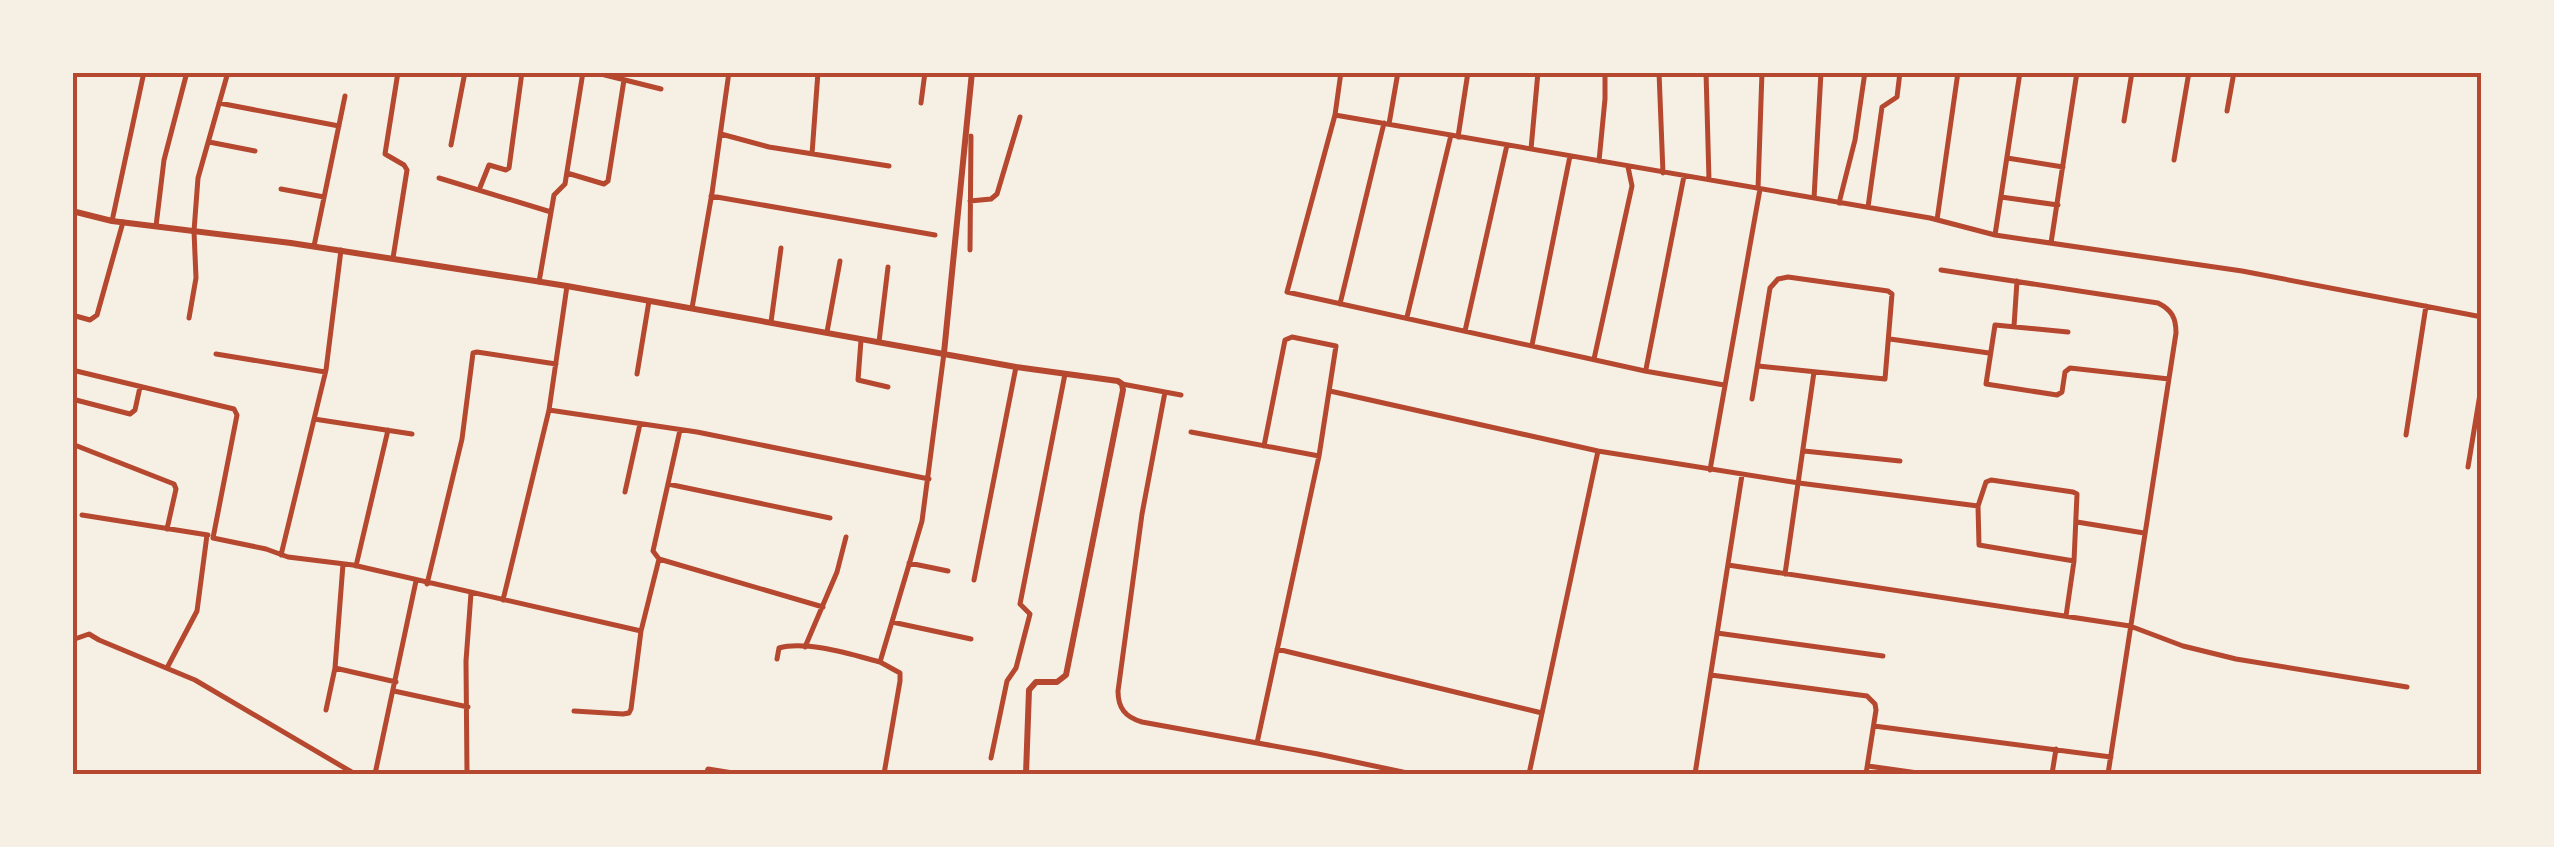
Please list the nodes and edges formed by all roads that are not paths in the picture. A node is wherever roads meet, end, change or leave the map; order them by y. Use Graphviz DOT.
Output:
graph roads {
  1 [pos="144,72"];
  2 [pos="187,72"];
  3 [pos="228,72"];
  4 [pos="398,72"];
  5 [pos="464,72"];
  6 [pos="522,72"];
  7 [pos="584,72"];
  8 [pos="593,72"];
  9 [pos="729,72"];
  10 [pos="818,72"];
  11 [pos="925,72"];
  12 [pos="972,72"];
  13 [pos="1341,72"];
  14 [pos="1398,72"];
  15 [pos="1468,72"];
  16 [pos="1538,72"];
  17 [pos="1605,72"];
  18 [pos="1659,72"];
  19 [pos="1706,72"];
  20 [pos="1762,72"];
  21 [pos="1865,72"];
  22 [pos="1900,72"];
  23 [pos="1958,72"];
  24 [pos="2020,72"];
  25 [pos="2076,72"];
  26 [pos="2132,72"];
  27 [pos="2189,72"];
  28 [pos="2234,72"];
  29 [pos="1819,73"];
  30 [pos="624,80"];
  31 [pos="661,88"];
  32 [pos="345,96"];
  33 [pos="220,103"];
  34 [pos="921,103"];
  35 [pos="2228,111"];
  36 [pos="1335,115"];
  37 [pos="1020,117"];
  38 [pos="2124,121"];
  39 [pos="1386,124"];
  40 [pos="338,126"];
  41 [pos="720,134"];
  42 [pos="971,136"];
  43 [pos="1454,136"];
  44 [pos="208,142"];
  45 [pos="451,145"];
  46 [pos="1507,145"];
  47 [pos="1531,149"];
  48 [pos="255,151"];
  49 [pos="812,154"];
  50 [pos="1570,156"];
  51 [pos="2007,158"];
  52 [pos="2174,160"];
  53 [pos="1598,162"];
  54 [pos="889,166"];
  55 [pos="1628,166"];
  56 [pos="2063,166"];
  57 [pos="567,172"];
  58 [pos="1663,172"];
  59 [pos="1684,176"];
  60 [pos="439,178"];
  61 [pos="1709,180"];
  62 [pos="282,189"];
  63 [pos="1759,189"];
  64 [pos="479,190"];
  65 [pos="324,196"];
  66 [pos="711,196"];
  67 [pos="2001,197"];
  68 [pos="1814,198"];
  69 [pos="970,201"];
  70 [pos="1839,202"];
  71 [pos="2058,205"];
  72 [pos="1868,208"];
  73 [pos="72,211"];
  74 [pos="551,212"];
  75 [pos="1937,220"];
  76 [pos="112,221"];
  77 [pos="122,222"];
  78 [pos="156,226"];
  79 [pos="194,231"];
  80 [pos="935,235"];
  81 [pos="1994,235"];
  82 [pos="2052,242"];
  83 [pos="314,246"];
  84 [pos="781,248"];
  85 [pos="340,250"];
  86 [pos="970,250"];
  87 [pos="392,258"];
  88 [pos="840,261"];
  89 [pos="888,267"];
  90 [pos="1941,270"];
  91 [pos="539,282"];
  92 [pos="2017,282"];
  93 [pos="567,286"];
  94 [pos="650,301"];
  95 [pos="1340,304"];
  96 [pos="2426,306"];
  97 [pos="692,308"];
  98 [pos="72,315"];
  99 [pos="2482,317"];
  100 [pos="189,318"];
  101 [pos="1407,318"];
  102 [pos="771,322"];
  103 [pos="2014,326"];
  104 [pos="1465,331"];
  105 [pos="828,332"];
  106 [pos="2068,332"];
  107 [pos="861,338"];
  108 [pos="1890,339"];
  109 [pos="880,342"];
  110 [pos="1532,346"];
  111 [pos="944,353"];
  112 [pos="1989,353"];
  113 [pos="216,354"];
  114 [pos="1594,359"];
  115 [pos="556,364"];
  116 [pos="1758,366"];
  117 [pos="1016,367"];
  118 [pos="72,370"];
  119 [pos="1646,370"];
  120 [pos="326,372"];
  121 [pos="1814,372"];
  122 [pos="637,374"];
  123 [pos="1065,374"];
  124 [pos="2169,378"];
  125 [pos="2482,382"];
  126 [pos="1122,384"];
  127 [pos="1724,385"];
  128 [pos="140,387"];
  129 [pos="888,387"];
  130 [pos="1330,391"];
  131 [pos="1165,392"];
  132 [pos="1182,394"];
  133 [pos="72,399"];
  134 [pos="1752,399"];
  135 [pos="549,410"];
  136 [pos="314,419"];
  137 [pos="640,424"];
  138 [pos="388,430"];
  139 [pos="680,430"];
  140 [pos="1191,432"];
  141 [pos="412,434"];
  142 [pos="2406,435"];
  143 [pos="72,444"];
  144 [pos="1264,446"];
  145 [pos="1598,450"];
  146 [pos="1803,452"];
  147 [pos="1318,456"];
  148 [pos="1900,460"];
  149 [pos="2468,467"];
  150 [pos="1710,470"];
  151 [pos="1742,474"];
  152 [pos="929,479"];
  153 [pos="1799,483"];
  154 [pos="668,484"];
  155 [pos="625,492"];
  156 [pos="1978,506"];
  157 [pos="82,515"];
  158 [pos="830,518"];
  159 [pos="2077,522"];
  160 [pos="167,529"];
  161 [pos="2144,533"];
  162 [pos="210,536"];
  163 [pos="846,536"];
  164 [pos="281,554"];
  165 [pos="659,559"];
  166 [pos="2074,561"];
  167 [pos="910,563"];
  168 [pos="343,564"];
  169 [pos="1728,565"];
  170 [pos="356,566"];
  171 [pos="948,572"];
  172 [pos="1784,574"];
  173 [pos="974,580"];
  174 [pos="416,581"];
  175 [pos="428,584"];
  176 [pos="471,593"];
  177 [pos="502,600"];
  178 [pos="824,607"];
  179 [pos="2066,616"];
  180 [pos="892,622"];
  181 [pos="2130,626"];
  182 [pos="641,631"];
  183 [pos="1717,633"];
  184 [pos="971,639"];
  185 [pos="72,640"];
  186 [pos="805,647"];
  187 [pos="1277,649"];
  188 [pos="1882,656"];
  189 [pos="777,659"];
  190 [pos="880,662"];
  191 [pos="168,666"];
  192 [pos="335,668"];
  193 [pos="1710,675"];
  194 [pos="396,682"];
  195 [pos="2407,687"];
  196 [pos="394,691"];
  197 [pos="468,707"];
  198 [pos="326,710"];
  199 [pos="574,711"];
  200 [pos="1542,713"];
  201 [pos="1874,726"];
  202 [pos="1257,744"];
  203 [pos="2056,750"];
  204 [pos="990,758"];
  205 [pos="2111,758"];
  206 [pos="1868,766"];
  207 [pos="355,774"];
  208 [pos="375,774"];
  209 [pos="467,774"];
  210 [pos="706,774"];
  211 [pos="740,774"];
  212 [pos="884,774"];
  213 [pos="1026,774"];
  214 [pos="1412,774"];
  215 [pos="1529,774"];
  216 [pos="1695,774"];
  217 [pos="1866,774"];
  218 [pos="1924,774"];
  219 [pos="2052,774"];
  220 [pos="2108,774"];
  1 -- 76 [label="street"];
  2 -- 78 [label="street"];
  3 -- 33 [label="street"];
  4 -- 87 [label="street"];
  5 -- 45 [label="street"];
  6 -- 64 [label="street"];
  7 -- 57 [label="street"];
  8 -- 30 [label="street"];
  9 -- 41 [label="street"];
  10 -- 49 [label="street"];
  11 -- 34 [label="street"];
  12 -- 111 [label="street"];
  13 -- 36 [label="street"];
  14 -- 39 [label="street"];
  15 -- 43 [label="street"];
  16 -- 47 [label="street"];
  17 -- 53 [label="street"];
  18 -- 58 [label="street"];
  19 -- 61 [label="street"];
  20 -- 63 [label="street"];
  21 -- 70 [label="street"];
  22 -- 72 [label="street"];
  23 -- 75 [label="street"];
  24 -- 51 [label="street"];
  25 -- 56 [label="street"];
  26 -- 38 [label="street"];
  27 -- 52 [label="street"];
  28 -- 35 [label="street"];
  29 -- 68 [label="street"];
  30 -- 31 [label="street"];
  30 -- 57 [label="street"];
  32 -- 40 [label="street"];
  33 -- 40 [label="street"];
  33 -- 44 [label="street"];
  36 -- 39 [label="street"];
  36 -- 95 [label="street"];
  37 -- 69 [label="street"];
  39 -- 43 [label="street"];
  39 -- 95 [label="street"];
  40 -- 65 [label="street"];
  41 -- 49 [label="street"];
  41 -- 66 [label="street"];
  42 -- 69 [label="street"];
  43 -- 46 [label="street"];
  43 -- 101 [label="street"];
  44 -- 48 [label="street"];
  44 -- 79 [label="street"];
  46 -- 47 [label="street"];
  46 -- 104 [label="street"];
  47 -- 50 [label="street"];
  49 -- 54 [label="street"];
  50 -- 53 [label="street"];
  50 -- 110 [label="street"];
  51 -- 56 [label="street"];
  51 -- 67 [label="street"];
  53 -- 55 [label="street"];
  55 -- 58 [label="street"];
  55 -- 114 [label="street"];
  56 -- 71 [label="street"];
  57 -- 74 [label="street"];
  58 -- 59 [label="street"];
  59 -- 61 [label="street"];
  59 -- 119 [label="street"];
  60 -- 64 [label="street"];
  61 -- 63 [label="street"];
  62 -- 65 [label="street"];
  63 -- 68 [label="street"];
  63 -- 127 [label="street"];
  64 -- 74 [label="street"];
  65 -- 83 [label="street"];
  66 -- 80 [label="street"];
  66 -- 97 [label="street"];
  67 -- 71 [label="street"];
  67 -- 81 [label="street"];
  68 -- 70 [label="street"];
  69 -- 86 [label="street"];
  70 -- 72 [label="street"];
  71 -- 82 [label="street"];
  72 -- 75 [label="street"];
  73 -- 76 [label="street"];
  74 -- 91 [label="street"];
  75 -- 81 [label="street"];
  76 -- 77 [label="street"];
  77 -- 78 [label="street"];
  77 -- 98 [label="street"];
  78 -- 79 [label="street"];
  79 -- 83 [label="street"];
  79 -- 100 [label="street"];
  81 -- 82 [label="street"];
  82 -- 96 [label="street"];
  83 -- 85 [label="street"];
  84 -- 102 [label="street"];
  85 -- 87 [label="street"];
  85 -- 120 [label="street"];
  87 -- 91 [label="street"];
  88 -- 105 [label="street"];
  89 -- 109 [label="street"];
  90 -- 92 [label="street"];
  91 -- 93 [label="street"];
  92 -- 103 [label="street"];
  92 -- 124 [label="street"];
  93 -- 94 [label="street"];
  93 -- 115 [label="street"];
  94 -- 97 [label="street"];
  94 -- 122 [label="street"];
  95 -- 101 [label="street"];
  96 -- 99 [label="street"];
  96 -- 142 [label="street"];
  97 -- 102 [label="street"];
  101 -- 104 [label="street"];
  102 -- 105 [label="street"];
  103 -- 106 [label="street"];
  103 -- 112 [label="street"];
  104 -- 110 [label="street"];
  105 -- 107 [label="street"];
  107 -- 109 [label="street"];
  107 -- 129 [label="street"];
  108 -- 112 [label="street"];
  108 -- 116 [label="street"];
  108 -- 121 [label="street"];
  109 -- 111 [label="street"];
  110 -- 114 [label="street"];
  111 -- 117 [label="street"];
  111 -- 152 [label="street"];
  112 -- 124 [label="street"];
  113 -- 120 [label="street"];
  114 -- 119 [label="street"];
  115 -- 135 [label="street"];
  115 -- 175 [label="street"];
  116 -- 121 [label="street"];
  116 -- 134 [label="street"];
  117 -- 123 [label="street"];
  117 -- 173 [label="street"];
  118 -- 128 [label="street"];
  119 -- 127 [label="street"];
  120 -- 136 [label="street"];
  121 -- 146 [label="street"];
  123 -- 126 [label="street"];
  123 -- 204 [label="street"];
  124 -- 161 [label="street"];
  125 -- 149 [label="street"];
  126 -- 131 [label="street"];
  126 -- 213 [label="street"];
  127 -- 150 [label="street"];
  128 -- 133 [label="street"];
  128 -- 162 [label="street"];
  130 -- 144 [label="street"];
  130 -- 145 [label="street"];
  130 -- 147 [label="street"];
  131 -- 132 [label="street"];
  131 -- 202 [label="street"];
  135 -- 137 [label="street"];
  135 -- 177 [label="street"];
  136 -- 138 [label="street"];
  136 -- 164 [label="street"];
  137 -- 139 [label="street"];
  137 -- 155 [label="street"];
  138 -- 141 [label="street"];
  138 -- 170 [label="street"];
  139 -- 152 [label="street"];
  139 -- 154 [label="street"];
  140 -- 144 [label="street"];
  143 -- 160 [label="street"];
  144 -- 147 [label="street"];
  145 -- 150 [label="street"];
  145 -- 200 [label="street"];
  146 -- 148 [label="street"];
  146 -- 153 [label="street"];
  147 -- 187 [label="street"];
  150 -- 151 [label="street"];
  151 -- 153 [label="street"];
  151 -- 169 [label="street"];
  152 -- 167 [label="street"];
  153 -- 156 [label="street"];
  153 -- 172 [label="street"];
  154 -- 158 [label="street"];
  154 -- 165 [label="street"];
  156 -- 159 [label="street"];
  156 -- 166 [label="street"];
  157 -- 160 [label="street"];
  159 -- 161 [label="street"];
  159 -- 166 [label="street"];
  160 -- 162 [label="street"];
  161 -- 181 [label="street"];
  162 -- 164 [label="street"];
  162 -- 191 [label="street"];
  163 -- 178 [label="street"];
  164 -- 168 [label="street"];
  165 -- 178 [label="street"];
  165 -- 182 [label="street"];
  166 -- 179 [label="street"];
  167 -- 171 [label="street"];
  167 -- 180 [label="street"];
  168 -- 170 [label="street"];
  168 -- 192 [label="street"];
  169 -- 172 [label="street"];
  169 -- 183 [label="street"];
  170 -- 174 [label="street"];
  172 -- 179 [label="street"];
  174 -- 175 [label="street"];
  174 -- 194 [label="street"];
  175 -- 176 [label="street"];
  176 -- 177 [label="street"];
  176 -- 197 [label="street"];
  177 -- 182 [label="street"];
  178 -- 186 [label="street"];
  179 -- 181 [label="street"];
  180 -- 184 [label="street"];
  180 -- 190 [label="street"];
  181 -- 195 [label="street"];
  181 -- 205 [label="street"];
  182 -- 199 [label="street"];
  183 -- 188 [label="street"];
  183 -- 193 [label="street"];
  185 -- 191 [label="street"];
  186 -- 189 [label="street"];
  186 -- 190 [label="street"];
  187 -- 200 [label="street"];
  187 -- 202 [label="street"];
  190 -- 212 [label="street"];
  191 -- 207 [label="street"];
  192 -- 194 [label="street"];
  192 -- 198 [label="street"];
  193 -- 201 [label="street"];
  193 -- 216 [label="street"];
  194 -- 196 [label="street"];
  196 -- 197 [label="street"];
  196 -- 208 [label="street"];
  197 -- 209 [label="street"];
  200 -- 215 [label="street"];
  201 -- 203 [label="street"];
  201 -- 206 [label="street"];
  202 -- 214 [label="street"];
  203 -- 205 [label="street"];
  203 -- 219 [label="street"];
  205 -- 220 [label="street"];
  206 -- 217 [label="street"];
  206 -- 218 [label="street"];
  210 -- 211 [label="street"];
}
